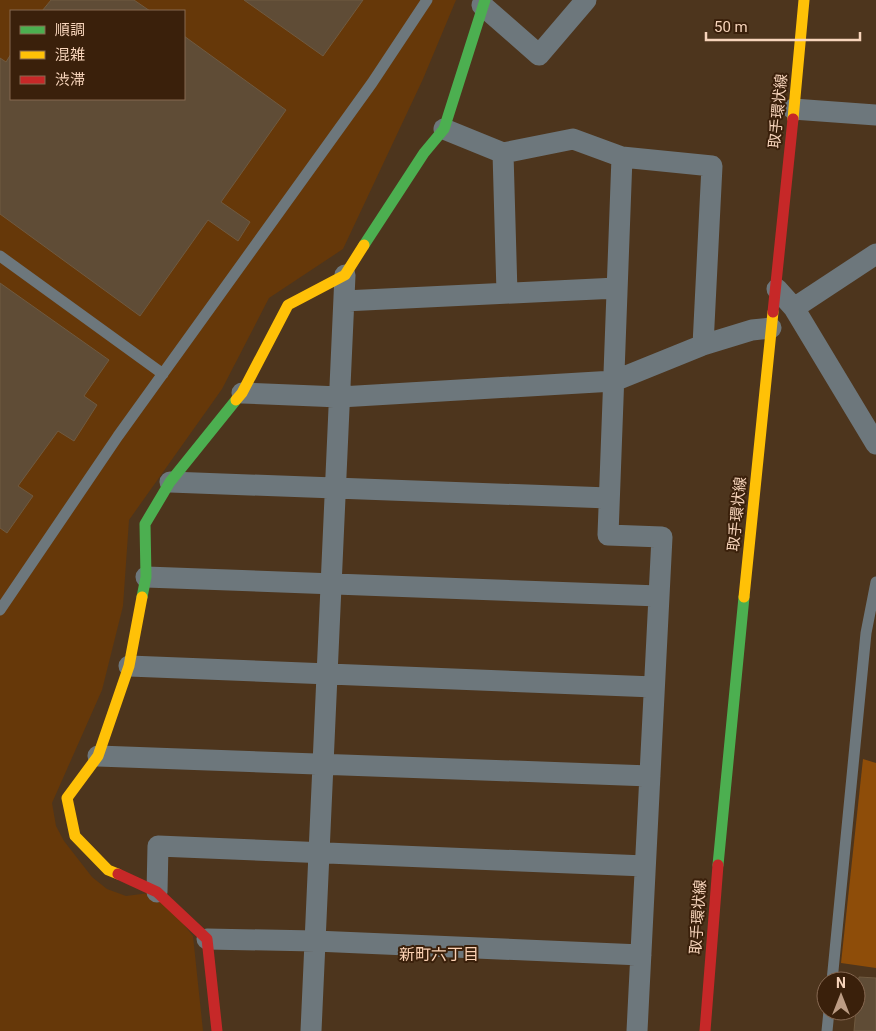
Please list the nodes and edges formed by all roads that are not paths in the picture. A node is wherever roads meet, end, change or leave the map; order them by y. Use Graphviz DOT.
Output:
graph roads {
  1 [pos="428,0"];
  2 [pos="586,0"];
  3 [pos="804,0"];
  4 [pos="483,3"];
  5 [pos="793,108"];
  6 [pos="876,116"];
  7 [pos="444,129"];
  8 [pos="502,153"];
  9 [pos="622,157"];
  10 [pos="876,254"];
  11 [pos="0,256"];
  12 [pos="345,275"];
  13 [pos="617,288"];
  14 [pos="777,289"];
  15 [pos="507,293"];
  16 [pos="344,301"];
  17 [pos="794,308"];
  18 [pos="771,328"];
  19 [pos="703,345"];
  20 [pos="163,374"];
  21 [pos="614,381"];
  22 [pos="242,393"];
  23 [pos="340,397"];
  24 [pos="876,444"];
  25 [pos="170,482"];
  26 [pos="336,488"];
  27 [pos="609,498"];
  28 [pos="146,577"];
  29 [pos="876,582"];
  30 [pos="331,584"];
  31 [pos="659,596"];
  32 [pos="0,610"];
  33 [pos="130,666"];
  34 [pos="327,674"];
  35 [pos="654,686"];
  36 [pos="98,756"];
  37 [pos="323,764"];
  38 [pos="650,776"];
  39 [pos="319,852"];
  40 [pos="645,866"];
  41 [pos="157,892"];
  42 [pos="207,939"];
  43 [pos="316,941"];
  44 [pos="641,955"];
  45 [pos="833,971"];
  46 [pos="217,1031"];
  47 [pos="312,1031"];
  48 [pos="637,1031"];
  49 [pos="704,1031"];
  1 -- 20 [label="lane"];
  2 -- 4 [label="street"];
  3 -- 5 [label="street, 取手環状線"];
  4 -- 7 [label="street"];
  5 -- 6 [label="street"];
  5 -- 14 [label="street, 取手環状線"];
  7 -- 8 [label="street"];
  7 -- 12 [label="street"];
  8 -- 9 [label="street"];
  8 -- 15 [label="street"];
  9 -- 13 [label="street"];
  9 -- 19 [label="street"];
  10 -- 17 [label="street"];
  11 -- 20 [label="lane"];
  12 -- 16 [label="street"];
  12 -- 22 [label="street"];
  13 -- 15 [label="street"];
  13 -- 21 [label="street"];
  14 -- 17 [label="street"];
  14 -- 18 [label="street, 取手環状線"];
  15 -- 16 [label="street"];
  16 -- 23 [label="street"];
  17 -- 24 [label="street"];
  18 -- 19 [label="street"];
  18 -- 49 [label="street, 取手環状線"];
  19 -- 21 [label="street"];
  20 -- 32 [label="lane"];
  21 -- 23 [label="street"];
  21 -- 27 [label="street"];
  22 -- 23 [label="street"];
  22 -- 25 [label="street"];
  23 -- 26 [label="street"];
  25 -- 26 [label="street"];
  25 -- 28 [label="street"];
  26 -- 27 [label="street"];
  26 -- 30 [label="street"];
  27 -- 31 [label="street"];
  28 -- 30 [label="street"];
  28 -- 33 [label="street"];
  29 -- 45 [label="lane"];
  30 -- 31 [label="street"];
  30 -- 34 [label="street"];
  31 -- 35 [label="street"];
  33 -- 34 [label="street"];
  33 -- 36 [label="street"];
  34 -- 35 [label="street"];
  34 -- 37 [label="street"];
  35 -- 38 [label="street"];
  36 -- 37 [label="street"];
  36 -- 41 [label="street"];
  37 -- 38 [label="street"];
  37 -- 39 [label="street"];
  38 -- 40 [label="street"];
  39 -- 40 [label="street"];
  39 -- 41 [label="street"];
  39 -- 43 [label="street"];
  40 -- 44 [label="street"];
  41 -- 42 [label="street"];
  42 -- 43 [label="street"];
  42 -- 46 [label="street"];
  43 -- 44 [label="street"];
  43 -- 47 [label="street"];
  44 -- 48 [label="street"];
}
